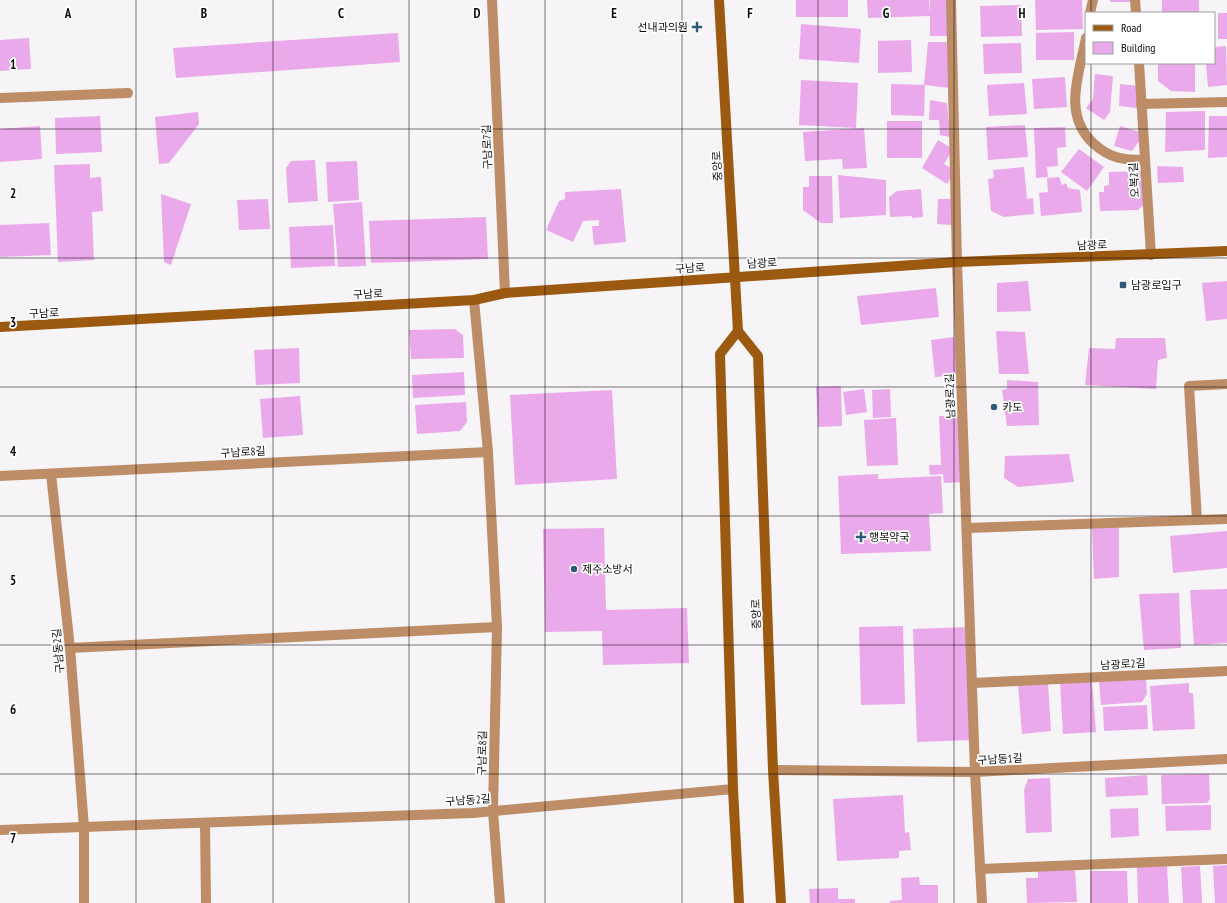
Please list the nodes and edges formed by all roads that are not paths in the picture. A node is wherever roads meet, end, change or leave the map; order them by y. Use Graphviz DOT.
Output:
graph roads {
  1 [pos="492,0"];
  2 [pos="719,0"];
  3 [pos="951,0"];
  4 [pos="1093,0"];
  5 [pos="1135,0"];
  6 [pos="1090,12"];
  7 [pos="1136,12"];
  8 [pos="1085,44"];
  9 [pos="1139,64"];
  10 [pos="128,93"];
  11 [pos="0,98"];
  12 [pos="1227,102"];
  13 [pos="1142,104"];
  14 [pos="1145,160"];
  15 [pos="1227,251"];
  16 [pos="1151,255"];
  17 [pos="957,262"];
  18 [pos="736,277"];
  19 [pos="505,293"];
  20 [pos="474,300"];
  21 [pos="0,327"];
  22 [pos="738,331"];
  23 [pos="1227,384"];
  24 [pos="488,452"];
  25 [pos="52,474"];
  26 [pos="0,476"];
  27 [pos="1227,519"];
  28 [pos="1197,520"];
  29 [pos="968,528"];
  30 [pos="497,627"];
  31 [pos="70,648"];
  32 [pos="1227,671"];
  33 [pos="972,683"];
  34 [pos="1227,759"];
  35 [pos="773,770"];
  36 [pos="975,772"];
  37 [pos="733,789"];
  38 [pos="493,811"];
  39 [pos="205,823"];
  40 [pos="84,827"];
  41 [pos="0,830"];
  42 [pos="1227,859"];
  43 [pos="980,869"];
  44 [pos="84,903"];
  45 [pos="206,903"];
  46 [pos="500,903"];
  47 [pos="739,903"];
  48 [pos="781,903"];
  49 [pos="982,903"];
  1 -- 19 [label="street, 구남로7길"];
  2 -- 18 [label="main road, 중앙로"];
  3 -- 17 [label="street"];
  4 -- 6 [label="street"];
  5 -- 7 [label="street"];
  8 -- 14 [label="street"];
  9 -- 13 [label="street, 오복2길"];
  10 -- 11 [label="street"];
  12 -- 13 [label="street"];
  13 -- 14 [label="street, 오복2길"];
  14 -- 16 [label="street, 오복2길"];
  15 -- 16 [label="main road, 남광로"];
  16 -- 17 [label="main road, 남광로"];
  17 -- 18 [label="main road, 남광로"];
  17 -- 29 [label="street, 남광로2길"];
  18 -- 19 [label="main road, 구남로"];
  18 -- 22 [label="main road, 중앙로"];
  19 -- 20 [label="main road, 구남로"];
  20 -- 21 [label="main road, 구남로"];
  20 -- 24 [label="street, 구남로8길"];
  22 -- 35 [label="main road, 중앙로"];
  22 -- 37 [label="main road"];
  23 -- 28 [label="street"];
  24 -- 25 [label="street, 구남로8길"];
  24 -- 30 [label="street, 구남로8길"];
  25 -- 26 [label="street, 구남로8길"];
  25 -- 31 [label="street, 구남동2길"];
  27 -- 28 [label="street"];
  28 -- 29 [label="street"];
  29 -- 33 [label="street, 남광로2길"];
  30 -- 31 [label="street"];
  30 -- 38 [label="street, 구남로8길"];
  31 -- 40 [label="street, 구남동2길"];
  32 -- 33 [label="street, 남광로2길"];
  33 -- 36 [label="street, 남광로2길"];
  34 -- 36 [label="street, 구남동1길"];
  35 -- 36 [label="street, 구남동1길"];
  35 -- 48 [label="main road, 중앙로"];
  36 -- 43 [label="street, 남광로2길"];
  37 -- 38 [label="street, 구남동2길"];
  37 -- 47 [label="main road"];
  38 -- 39 [label="street, 구남동2길"];
  38 -- 46 [label="street, 구남로8길"];
  39 -- 40 [label="street, 구남동2길"];
  39 -- 45 [label="street"];
  40 -- 41 [label="street, 구남동2길"];
  40 -- 44 [label="street, 구남동2길"];
  42 -- 43 [label="street"];
  43 -- 49 [label="street, 남광로2길"];
}
